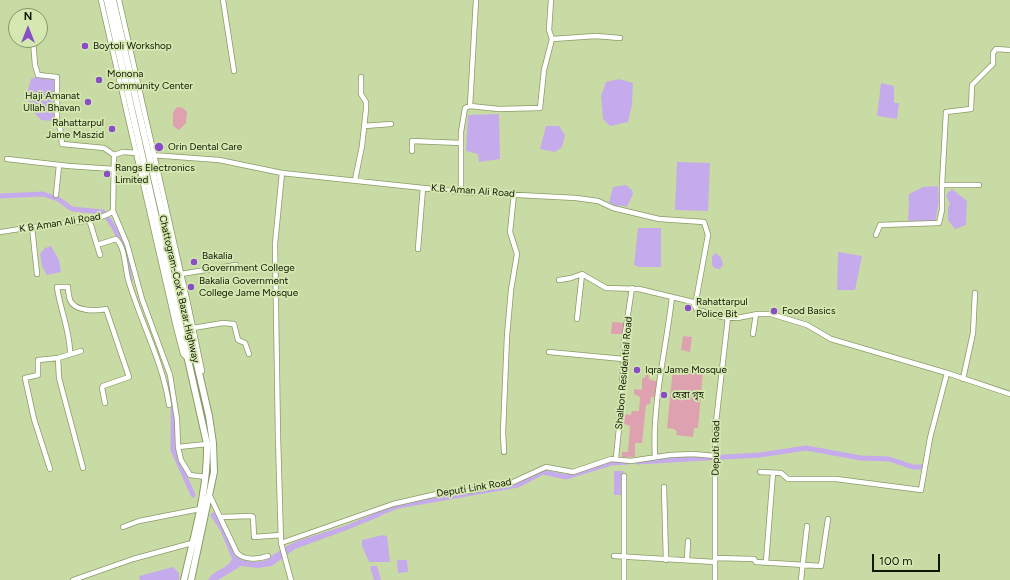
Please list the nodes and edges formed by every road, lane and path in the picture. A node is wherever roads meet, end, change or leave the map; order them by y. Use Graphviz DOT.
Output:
graph roads {
  1 [pos="102,0"];
  2 [pos="107,0"];
  3 [pos="113,0"];
  4 [pos="119,0"];
  5 [pos="223,0"];
  6 [pos="476,0"];
  7 [pos="551,0"];
  8 [pos="620,38"];
  9 [pos="552,39"];
  10 [pos="34,48"];
  11 [pos="1010,50"];
  12 [pos="234,71"];
  13 [pos="361,77"];
  14 [pos="470,106"];
  15 [pos="391,124"];
  16 [pos="364,126"];
  17 [pos="461,142"];
  18 [pos="412,151"];
  19 [pos="138,153"];
  20 [pos="114,155"];
  21 [pos="153,156"];
  22 [pos="7,159"];
  23 [pos="59,165"];
  24 [pos="113,169"];
  25 [pos="282,173"];
  26 [pos="354,180"];
  27 [pos="942,185"];
  28 [pos="979,185"];
  29 [pos="423,188"];
  30 [pos="461,192"];
  31 [pos="514,194"];
  32 [pos="56,195"];
  33 [pos="111,212"];
  34 [pos="89,219"];
  35 [pos="32,227"];
  36 [pos="0,232"];
  37 [pos="876,235"];
  38 [pos="97,245"];
  39 [pos="418,249"];
  40 [pos="100,255"];
  41 [pos="236,265"];
  42 [pos="37,274"];
  43 [pos="181,274"];
  44 [pos="582,274"];
  45 [pos="559,280"];
  46 [pos="632,288"];
  47 [pos="975,293"];
  48 [pos="672,297"];
  49 [pos="695,306"];
  50 [pos="756,314"];
  51 [pos="728,317"];
  52 [pos="577,319"];
  53 [pos="193,328"];
  54 [pos="752,334"];
  55 [pos="82,351"];
  56 [pos="549,352"];
  57 [pos="70,353"];
  58 [pos="249,354"];
  59 [pos="58,358"];
  60 [pos="188,359"];
  61 [pos="623,359"];
  62 [pos="946,373"];
  63 [pos="963,379"];
  64 [pos="1010,394"];
  65 [pos="203,402"];
  66 [pos="105,403"];
  67 [pos="169,405"];
  68 [pos="207,444"];
  69 [pos="178,447"];
  70 [pos="504,452"];
  71 [pos="715,456"];
  72 [pos="655,457"];
  73 [pos="616,458"];
  74 [pos="83,468"];
  75 [pos="50,469"];
  76 [pos="760,472"];
  77 [pos="773,473"];
  78 [pos="624,476"];
  79 [pos="206,477"];
  80 [pos="664,487"];
  81 [pos="210,496"];
  82 [pos="200,508"];
  83 [pos="221,517"];
  84 [pos="828,519"];
  85 [pos="807,526"];
  86 [pos="123,527"];
  87 [pos="281,535"];
  88 [pos="688,541"];
  89 [pos="192,543"];
  90 [pos="282,546"];
  91 [pos="268,556"];
  92 [pos="614,556"];
  93 [pos="624,558"];
  94 [pos="666,560"];
  95 [pos="687,560"];
  96 [pos="715,560"];
  97 [pos="766,562"];
  98 [pos="803,564"];
  99 [pos="73,580"];
  100 [pos="184,580"];
  101 [pos="191,580"];
  102 [pos="291,580"];
  103 [pos="624,580"];
  104 [pos="715,580"];
  105 [pos="801,580"];
  1 -- 19 [label="street"];
  2 -- 60 [label="highway, Chattogram-Cox's Bazar Highway"];
  3 -- 65 [label="highway, Chattogram-Cox's Bazar Highway"];
  4 -- 21 [label="street"];
  5 -- 12 [label="street"];
  6 -- 14 [label="street"];
  7 -- 9 [label="street"];
  8 -- 9 [label="street"];
  9 -- 14 [label="street"];
  10 -- 20 [label="street"];
  11 -- 27 [label="street"];
  13 -- 16 [label="street"];
  14 -- 17 [label="street"];
  15 -- 16 [label="street"];
  16 -- 26 [label="street"];
  17 -- 18 [label="street"];
  17 -- 30 [label="street"];
  19 -- 20 [label="street"];
  19 -- 60 [label="street"];
  20 -- 24 [label="street, K B Aman Ali Road"];
  21 -- 25 [label="street, K.B. Aman Ali Road"];
  21 -- 43 [label="street"];
  22 -- 23 [label="street"];
  23 -- 24 [label="street"];
  23 -- 32 [label="street"];
  24 -- 33 [label="street, K B Aman Ali Road"];
  25 -- 26 [label="street, K.B. Aman Ali Road"];
  25 -- 87 [label="street"];
  26 -- 29 [label="street, K.B. Aman Ali Road"];
  27 -- 28 [label="street"];
  27 -- 37 [label="street"];
  29 -- 30 [label="street, K.B. Aman Ali Road"];
  29 -- 39 [label="street"];
  30 -- 31 [label="street, K.B. Aman Ali Road"];
  31 -- 49 [label="street, K.B. Aman Ali Road"];
  31 -- 70 [label="street"];
  33 -- 34 [label="street, K B Aman Ali Road"];
  33 -- 69 [label="street"];
  34 -- 35 [label="street, K B Aman Ali Road"];
  34 -- 38 [label="street"];
  35 -- 36 [label="street, K B Aman Ali Road"];
  35 -- 42 [label="street"];
  38 -- 40 [label="street"];
  38 -- 67 [label="street"];
  41 -- 43 [label="street"];
  43 -- 53 [label="street"];
  44 -- 45 [label="street"];
  44 -- 46 [label="street"];
  44 -- 52 [label="street"];
  46 -- 48 [label="street"];
  46 -- 61 [label="street, Shalbon Residential Road"];
  47 -- 63 [label="street"];
  48 -- 49 [label="street"];
  48 -- 72 [label="street"];
  49 -- 51 [label="street"];
  50 -- 51 [label="street"];
  50 -- 54 [label="street"];
  50 -- 62 [label="street"];
  51 -- 71 [label="street, Deputi Road"];
  53 -- 58 [label="street"];
  53 -- 65 [label="street"];
  55 -- 57 [label="street"];
  56 -- 61 [label="street"];
  57 -- 59 [label="street"];
  57 -- 66 [label="street"];
  59 -- 74 [label="street"];
  59 -- 75 [label="street"];
  60 -- 65 [label="highway, Chattogram-Cox's Bazar Highway"];
  61 -- 73 [label="street, Shalbon Residential Road"];
  62 -- 63 [label="street"];
  62 -- 77 [label="street"];
  63 -- 64 [label="street"];
  65 -- 68 [label="highway, Chattogram-Cox's Bazar Highway"];
  65 -- 81 [label="highway, Chattogram-Cox's Bazar Highway"];
  68 -- 69 [label="street"];
  68 -- 79 [label="highway, Chattogram-Cox's Bazar Highway"];
  69 -- 79 [label="street"];
  71 -- 72 [label="street, Deputi Link Road"];
  71 -- 96 [label="street, Deputi Road"];
  72 -- 90 [label="street, Deputi Link Road"];
  76 -- 77 [label="street"];
  77 -- 97 [label="street"];
  78 -- 93 [label="street"];
  79 -- 82 [label="highway, Chattogram-Cox's Bazar Highway"];
  80 -- 94 [label="street"];
  81 -- 83 [label="street"];
  81 -- 101 [label="highway, Chattogram-Cox's Bazar Highway"];
  82 -- 86 [label="street"];
  82 -- 89 [label="highway, Chattogram-Cox's Bazar Highway"];
  83 -- 87 [label="street"];
  83 -- 91 [label="street"];
  84 -- 98 [label="street"];
  85 -- 98 [label="street"];
  87 -- 90 [label="street"];
  88 -- 95 [label="street"];
  89 -- 99 [label="street"];
  89 -- 100 [label="highway, Chattogram-Cox's Bazar Highway"];
  90 -- 102 [label="street"];
  92 -- 93 [label="street"];
  93 -- 94 [label="street"];
  93 -- 103 [label="street"];
  94 -- 95 [label="street"];
  95 -- 96 [label="street"];
  96 -- 97 [label="street"];
  96 -- 104 [label="street, Deputi Road"];
  97 -- 98 [label="street"];
  98 -- 105 [label="street"];
}
